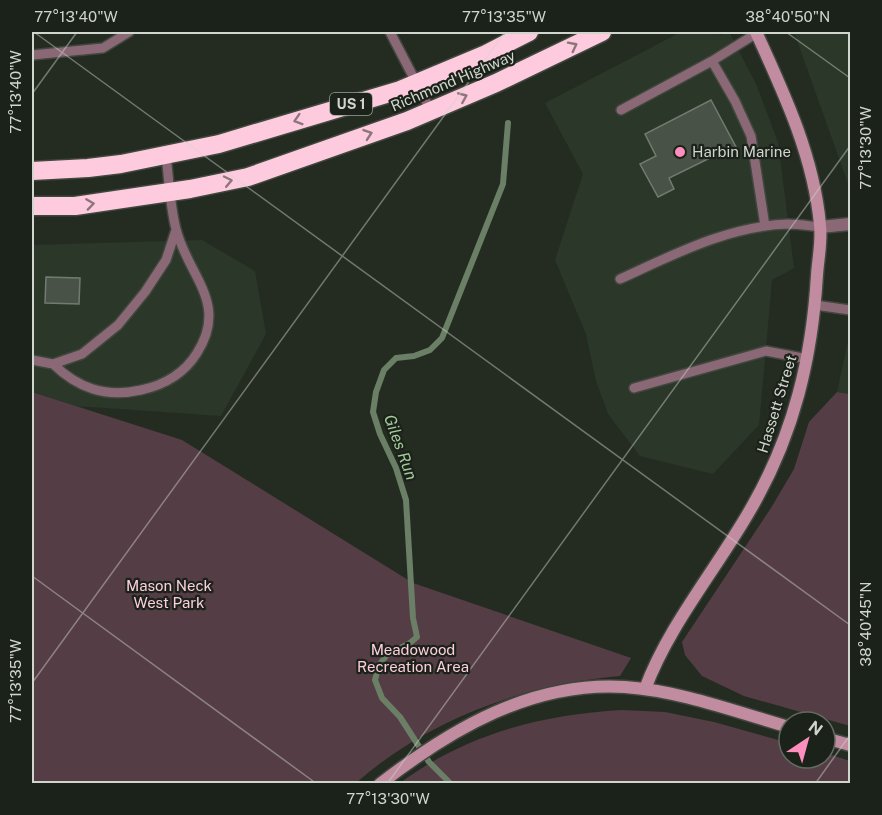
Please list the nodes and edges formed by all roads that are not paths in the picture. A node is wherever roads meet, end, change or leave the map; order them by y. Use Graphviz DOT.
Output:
graph roads {
  1 [pos="129,32"];
  2 [pos="390,32"];
  3 [pos="529,32"];
  4 [pos="602,32"];
  5 [pos="757,32"];
  6 [pos="32,55"];
  7 [pos="712,61"];
  8 [pos="416,83"];
  9 [pos="621,110"];
  10 [pos="431,111"];
  11 [pos="166,156"];
  12 [pos="32,171"];
  13 [pos="171,192"];
  14 [pos="32,206"];
  15 [pos="850,224"];
  16 [pos="765,226"];
  17 [pos="820,227"];
  18 [pos="176,230"];
  19 [pos="620,279"];
  20 [pos="815,305"];
  21 [pos="850,310"];
  22 [pos="808,359"];
  23 [pos="32,360"];
  24 [pos="53,364"];
  25 [pos="634,388"];
  26 [pos="645,689"];
  27 [pos="777,724"];
  28 [pos="380,783"];
  1 -- 6 [label="lane"];
  2 -- 8 [label="lane"];
  3 -- 8 [label="highway, Richmond Highway / US 1"];
  10 -- 4 [label="highway, Richmond Highway / US 1, one-way"];
  5 -- 7 [label="lane"];
  5 -- 17 [label="street, Hassett Street"];
  7 -- 9 [label="lane"];
  7 -- 16 [label="lane"];
  8 -- 10 [label="lane"];
  8 -- 11 [label="highway, Richmond Highway / US 1, one-way"];
  13 -- 10 [label="highway, Richmond Highway / US 1, one-way"];
  11 -- 12 [label="highway, Richmond Highway / US 1"];
  11 -- 13 [label="lane"];
  14 -- 13 [label="highway, Richmond Highway / US 1, one-way"];
  13 -- 18 [label="lane"];
  15 -- 17 [label="street"];
  16 -- 17 [label="lane"];
  16 -- 19 [label="lane"];
  17 -- 20 [label="street, Hassett Street"];
  18 -- 24 [label="lane"];
  18 -- 24 [label="lane"];
  20 -- 21 [label="lane"];
  20 -- 22 [label="street, Hassett Street"];
  22 -- 25 [label="lane"];
  22 -- 26 [label="street, Hassett Street"];
  23 -- 24 [label="lane"];
  26 -- 27 [label="street"];
  26 -- 28 [label="street"];
}
